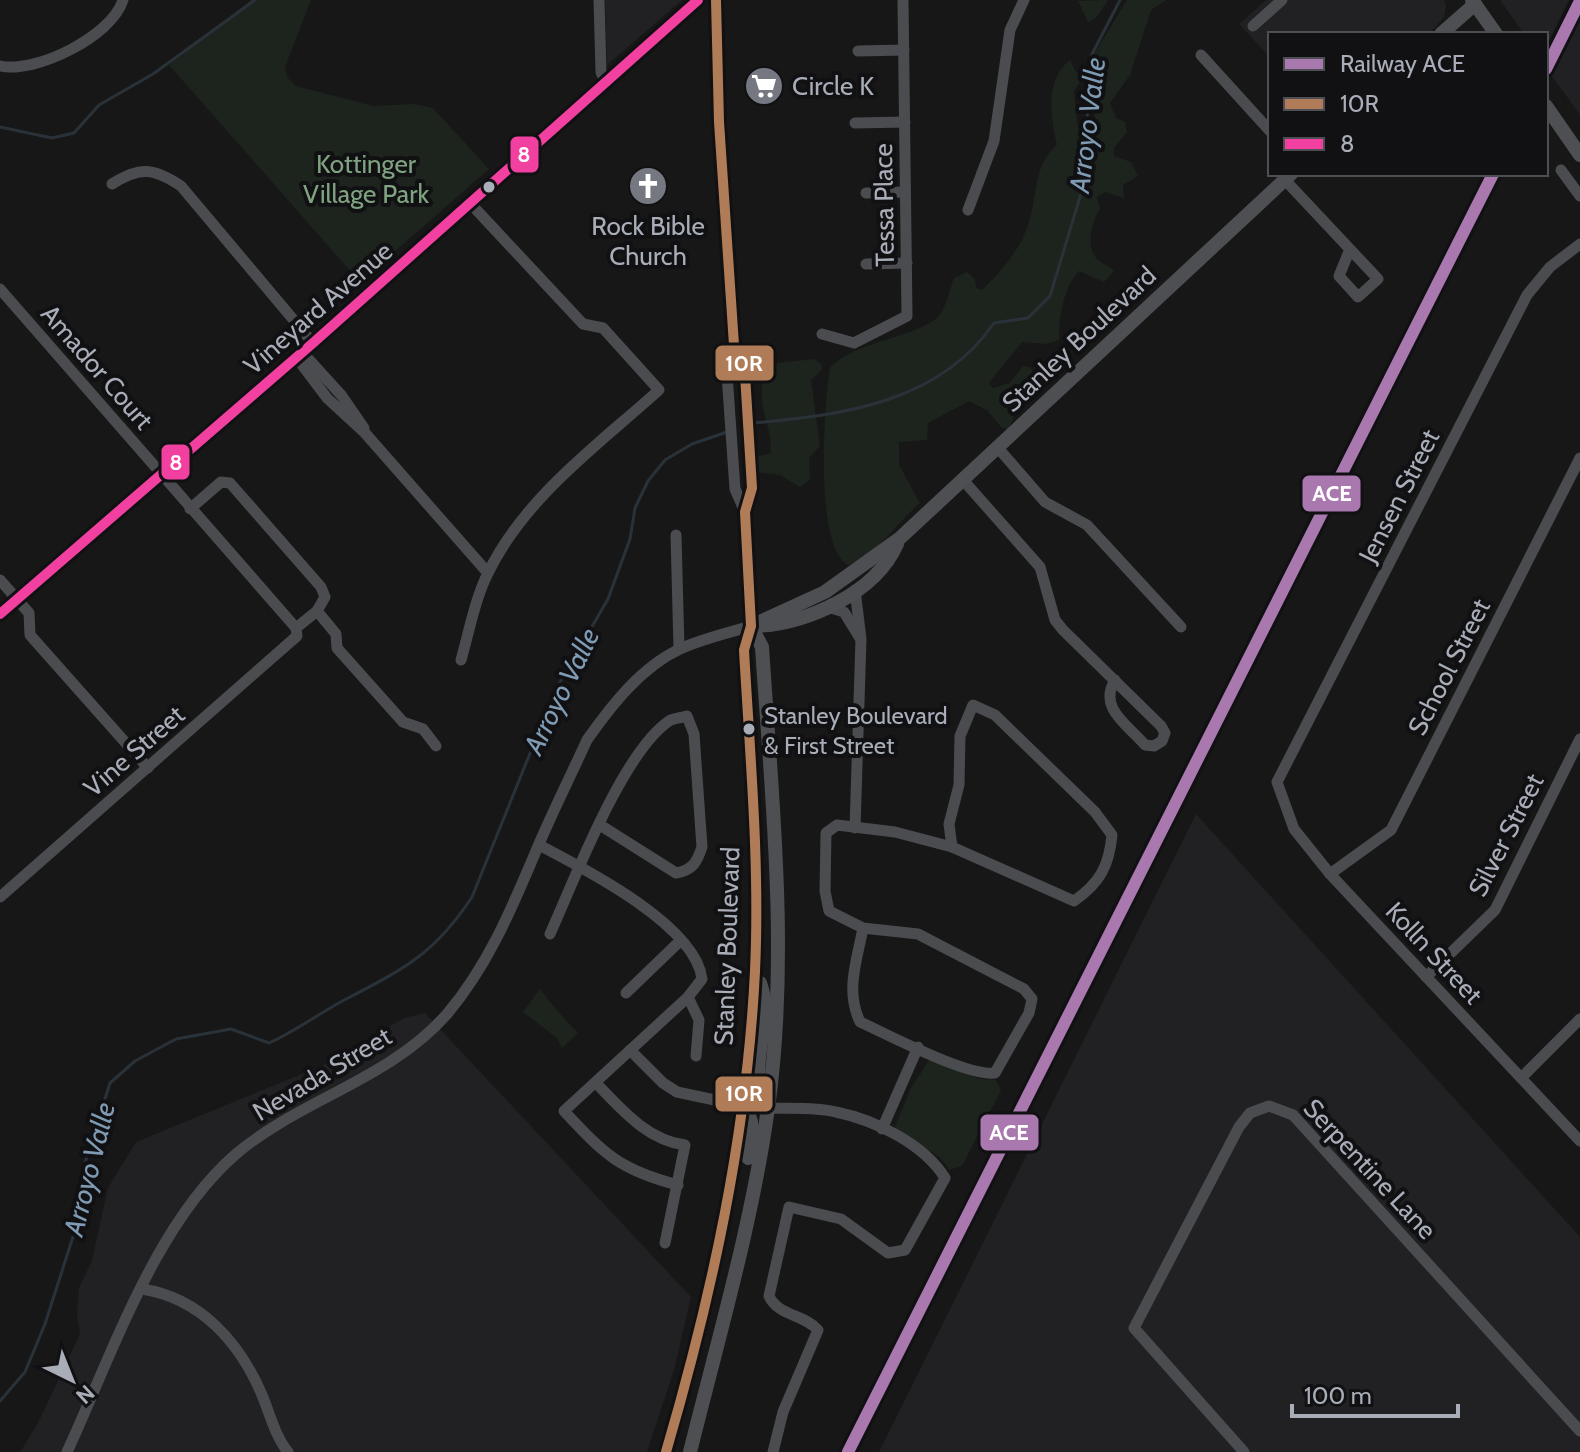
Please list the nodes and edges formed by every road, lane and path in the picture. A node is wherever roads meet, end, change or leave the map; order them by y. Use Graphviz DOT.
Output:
graph roads {
  1 [pos="123,0"];
  2 [pos="599,0"];
  3 [pos="698,0"];
  4 [pos="716,0"];
  5 [pos="903,0"];
  6 [pos="1024,0"];
  7 [pos="1282,0"];
  8 [pos="1474,2"];
  9 [pos="1253,26"];
  10 [pos="1443,32"];
  11 [pos="1495,32"];
  12 [pos="904,50"];
  13 [pos="858,51"];
  14 [pos="1201,55"];
  15 [pos="0,66"];
  16 [pos="605,82"];
  17 [pos="1548,109"];
  18 [pos="905,122"];
  19 [pos="855,123"];
  20 [pos="1268,129"];
  21 [pos="1580,155"];
  22 [pos="1561,170"];
  23 [pos="1288,177"];
  24 [pos="112,184"];
  25 [pos="905,192"];
  26 [pos="866,193"];
  27 [pos="1580,196"];
  28 [pos="470,203"];
  29 [pos="968,210"];
  30 [pos="1580,244"];
  31 [pos="1350,249"];
  32 [pos="907,263"];
  33 [pos="866,264"];
  34 [pos="0,289"];
  35 [pos="822,334"];
  36 [pos="313,343"];
  37 [pos="734,345"];
  38 [pos="299,355"];
  39 [pos="998,448"];
  40 [pos="1580,458"];
  41 [pos="160,473"];
  42 [pos="963,480"];
  43 [pos="190,509"];
  44 [pos="745,512"];
  45 [pos="676,535"];
  46 [pos="899,539"];
  47 [pos="488,573"];
  48 [pos="0,580"];
  49 [pos="855,590"];
  50 [pos="16,599"];
  51 [pos="828,607"];
  52 [pos="317,611"];
  53 [pos="0,614"];
  54 [pos="751,626"];
  55 [pos="1181,627"];
  56 [pos="296,632"];
  57 [pos="861,639"];
  58 [pos="679,649"];
  59 [pos="461,660"];
  60 [pos="1115,680"];
  61 [pos="1580,739"];
  62 [pos="436,746"];
  63 [pos="148,768"];
  64 [pos="1277,782"];
  65 [pos="600,825"];
  66 [pos="855,828"];
  67 [pos="539,845"];
  68 [pos="952,847"];
  69 [pos="581,866"];
  70 [pos="1330,874"];
  71 [pos="0,897"];
  72 [pos="863,928"];
  73 [pos="550,934"];
  74 [pos="680,941"];
  75 [pos="755,972"];
  76 [pos="1426,977"];
  77 [pos="626,993"];
  78 [pos="688,997"];
  79 [pos="1580,1019"];
  80 [pos="918,1047"];
  81 [pos="630,1050"];
  82 [pos="696,1056"];
  83 [pos="1521,1078"];
  84 [pos="596,1083"];
  85 [pos="743,1106"];
  86 [pos="768,1108"];
  87 [pos="882,1129"];
  88 [pos="1580,1141"];
  89 [pos="678,1185"];
  90 [pos="741,1242"];
  91 [pos="665,1243"];
  92 [pos="142,1289"];
  93 [pos="699,1333"];
  94 [pos="720,1337"];
  95 [pos="1580,1431"];
  96 [pos="67,1452"];
  97 [pos="288,1452"];
  98 [pos="666,1452"];
  99 [pos="690,1452"];
  100 [pos="773,1452"];
  101 [pos="1244,1452"];
  1 -- 15 [label="street"];
  2 -- 16 [label="street"];
  3 -- 16 [label="street, Vineyard Avenue"];
  4 -- 37 [label="street"];
  5 -- 12 [label="street, Tessa Place"];
  6 -- 29 [label="street"];
  7 -- 9 [label="street"];
  8 -- 10 [label="main road"];
  8 -- 11 [label="main road"];
  12 -- 13 [label="street"];
  12 -- 18 [label="street, Tessa Place"];
  14 -- 20 [label="street"];
  16 -- 28 [label="street, Vineyard Avenue"];
  17 -- 21 [label="main road"];
  18 -- 19 [label="street"];
  18 -- 25 [label="street, Tessa Place"];
  22 -- 27 [label="street"];
  23 -- 31 [label="street"];
  23 -- 39 [label="main road, Stanley Boulevard"];
  24 -- 36 [label="street"];
  25 -- 26 [label="street"];
  25 -- 32 [label="street, Tessa Place"];
  28 -- 36 [label="street, Vineyard Avenue"];
  28 -- 47 [label="street"];
  30 -- 64 [label="street, Jensen Street"];
  32 -- 33 [label="street"];
  32 -- 35 [label="street, Tessa Place"];
  34 -- 41 [label="street, Amador Court"];
  36 -- 38 [label="street, Vineyard Avenue"];
  37 -- 44 [label="street"];
  37 -- 44 [label="street"];
  38 -- 41 [label="street, Vineyard Avenue"];
  38 -- 47 [label="street"];
  39 -- 42 [label="main road, Stanley Boulevard"];
  39 -- 55 [label="street"];
  40 -- 70 [label="street, School Street"];
  41 -- 43 [label="street, Amador Court"];
  41 -- 50 [label="street, Vineyard Avenue"];
  42 -- 46 [label="main road, Stanley Boulevard"];
  42 -- 60 [label="street"];
  43 -- 52 [label="street"];
  43 -- 56 [label="street, Amador Court"];
  44 -- 54 [label="street"];
  45 -- 58 [label="street"];
  46 -- 49 [label="main road, Stanley Boulevard"];
  46 -- 54 [label="main road, Stanley Boulevard"];
  47 -- 59 [label="street"];
  48 -- 50 [label="street"];
  49 -- 51 [label="main road, Stanley Boulevard"];
  49 -- 57 [label="street"];
  50 -- 53 [label="street, Vineyard Avenue"];
  50 -- 63 [label="street"];
  51 -- 54 [label="main road, Stanley Boulevard"];
  51 -- 57 [label="street"];
  52 -- 56 [label="street, Vine Street"];
  52 -- 62 [label="street"];
  54 -- 58 [label="street, Nevada Street"];
  54 -- 75 [label="main road, Stanley Boulevard"];
  54 -- 86 [label="main road, Stanley Boulevard"];
  56 -- 63 [label="street, Vine Street"];
  57 -- 66 [label="street"];
  58 -- 67 [label="street, Nevada Street"];
  60 -- 60 [label="street"];
  61 -- 76 [label="street, Silver Street"];
  63 -- 71 [label="street, Vine Street"];
  64 -- 70 [label="street, Kolln Street"];
  65 -- 65 [label="street"];
  65 -- 69 [label="street"];
  66 -- 68 [label="street"];
  66 -- 72 [label="street"];
  67 -- 69 [label="street"];
  67 -- 92 [label="street, Nevada Street"];
  68 -- 68 [label="street"];
  69 -- 73 [label="street"];
  69 -- 74 [label="street"];
  70 -- 76 [label="street, Kolln Street"];
  72 -- 80 [label="street"];
  72 -- 80 [label="street"];
  74 -- 77 [label="street"];
  74 -- 78 [label="street"];
  75 -- 85 [label="main road, Stanley Boulevard"];
  75 -- 86 [label="main road"];
  76 -- 83 [label="street, Kolln Street"];
  78 -- 81 [label="street"];
  78 -- 82 [label="street"];
  79 -- 83 [label="street"];
  80 -- 87 [label="street"];
  81 -- 84 [label="street"];
  81 -- 85 [label="street"];
  83 -- 88 [label="street, Kolln Street"];
  84 -- 89 [label="street"];
  84 -- 89 [label="street"];
  85 -- 90 [label="main road"];
  85 -- 93 [label="main road, Stanley Boulevard"];
  86 -- 87 [label="street"];
  86 -- 90 [label="main road, Stanley Boulevard"];
  87 -- 100 [label="street"];
  89 -- 91 [label="street"];
  90 -- 94 [label="main road, Stanley Boulevard"];
  92 -- 96 [label="street, Nevada Street"];
  92 -- 97 [label="street"];
  93 -- 94 [label="main road"];
  93 -- 98 [label="main road, Stanley Boulevard"];
  94 -- 99 [label="main road, Stanley Boulevard"];
  95 -- 101 [label="street, Serpentine Lane"];
}
